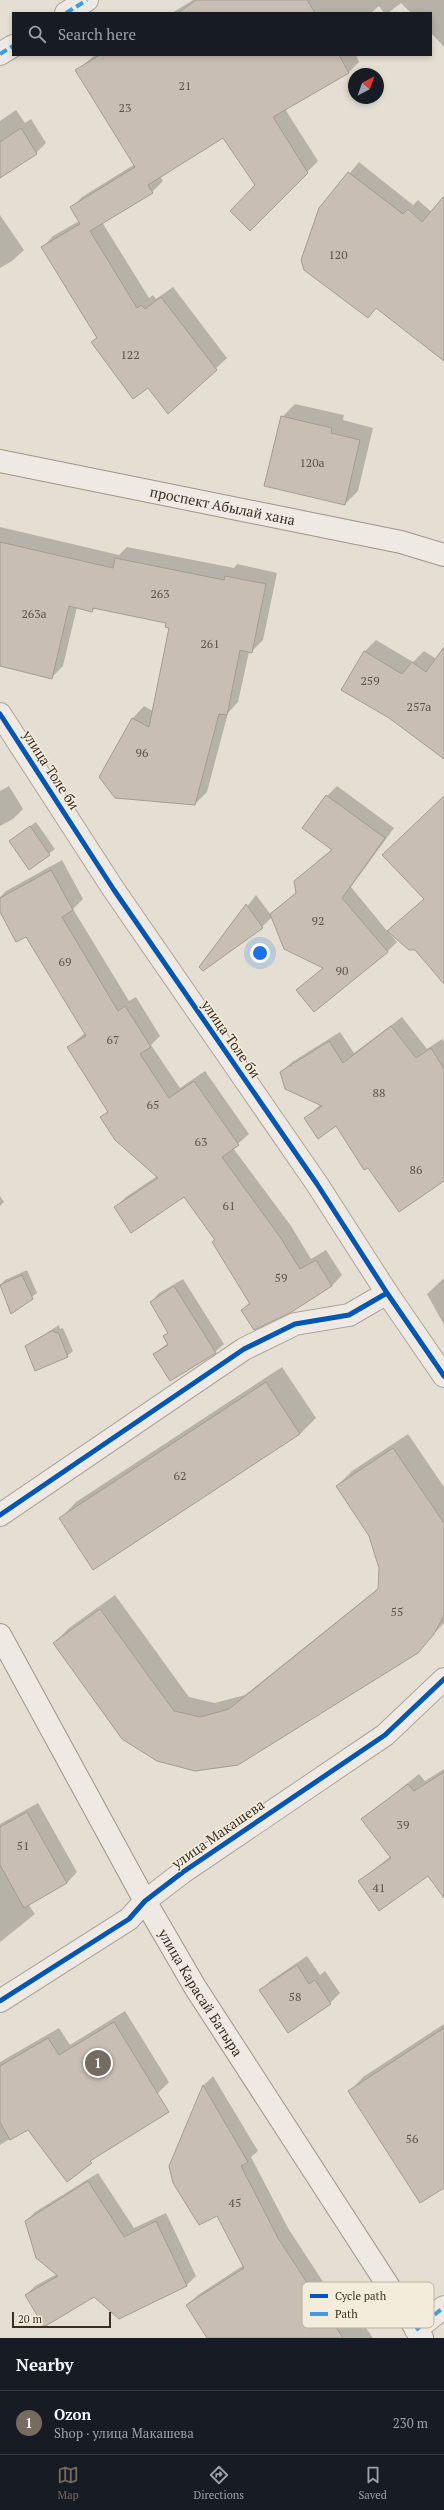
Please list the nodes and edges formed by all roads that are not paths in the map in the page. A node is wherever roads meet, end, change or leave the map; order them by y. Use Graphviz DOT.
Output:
graph roads {
  1 [pos="87,0"];
  2 [pos="68,12"];
  3 [pos="12,47"];
  4 [pos="0,54"];
  5 [pos="0,461"];
  6 [pos="444,555"];
  7 [pos="0,714"];
  8 [pos="387,1293"];
  9 [pos="444,1376"];
  10 [pos="0,1515"];
  11 [pos="0,1635"];
  12 [pos="444,1679"];
  13 [pos="145,1901"];
  14 [pos="0,2001"];
  15 [pos="385,2282"];
  16 [pos="444,2307"];
  17 [pos="434,2318"];
  1 -- 2 [label="street"];
  3 -- 4 [label="street"];
  5 -- 6 [label="street, проспект Абылай хана"];
  7 -- 8 [label="street, улица Толе би"];
  8 -- 9 [label="street, улица Толе би"];
  8 -- 10 [label="street"];
  11 -- 13 [label="street, улица Карасай Батыра"];
  12 -- 13 [label="street, улица Макашева"];
  13 -- 14 [label="street, улица Макашева"];
  13 -- 15 [label="street, улица Карасай Батыра"];
  16 -- 17 [label="street"];
}
